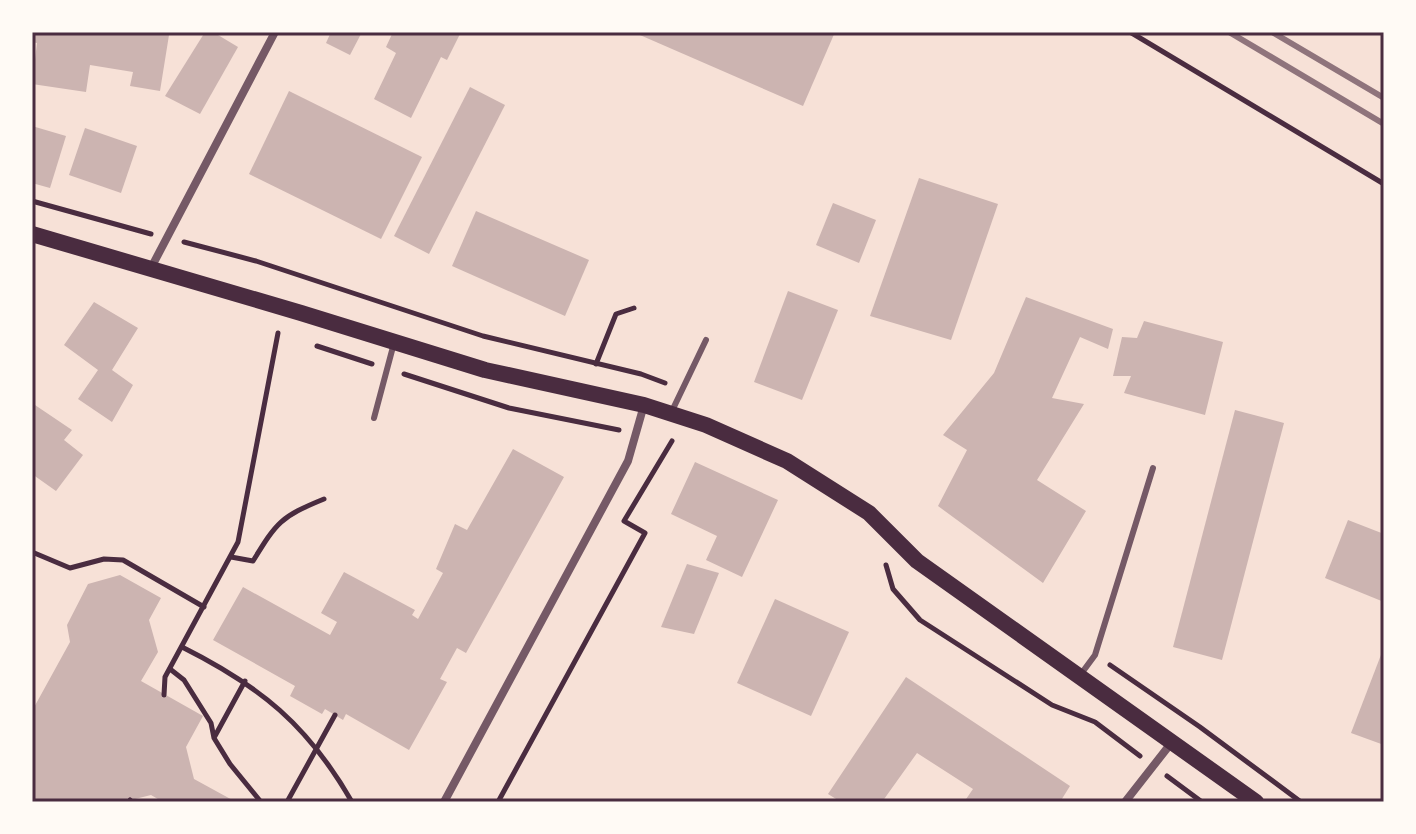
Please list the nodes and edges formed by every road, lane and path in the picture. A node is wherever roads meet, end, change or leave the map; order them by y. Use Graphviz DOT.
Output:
graph roads {
  1 [pos="275,32"];
  2 [pos="1130,32"];
  3 [pos="1384,184"];
  4 [pos="32,201"];
  5 [pos="32,234"];
  6 [pos="166,238"];
  7 [pos="151,268"];
  8 [pos="634,308"];
  9 [pos="264,329"];
  10 [pos="278,333"];
  11 [pos="287,336"];
  12 [pos="706,340"];
  13 [pos="394,343"];
  14 [pos="311,344"];
  15 [pos="387,369"];
  16 [pos="644,405"];
  17 [pos="670,414"];
  18 [pos="374,418"];
  19 [pos="636,433"];
  20 [pos="672,441"];
  21 [pos="686,446"];
  22 [pos="1153,468"];
  23 [pos="324,499"];
  24 [pos="32,552"];
  25 [pos="231,557"];
  26 [pos="885,562"];
  27 [pos="204,607"];
  28 [pos="182,647"];
  29 [pos="1095,655"];
  30 [pos="170,669"];
  31 [pos="1080,676"];
  32 [pos="245,681"];
  33 [pos="164,695"];
  34 [pos="335,715"];
  35 [pos="214,738"];
  36 [pos="1172,742"];
  37 [pos="316,750"];
  38 [pos="1153,766"];
  39 [pos="261,802"];
  40 [pos="287,802"];
  41 [pos="352,802"];
  42 [pos="444,802"];
  43 [pos="498,802"];
  44 [pos="1125,802"];
  45 [pos="1202,802"];
  46 [pos="1256,802"];
  47 [pos="1301,802"];
  1 -- 6 [label="street"];
  2 -- 3 [label="path"];
  4 -- 6 [label="path"];
  5 -- 7 [label="main road"];
  6 -- 7 [label="street"];
  6 -- 8 [label="path"];
  7 -- 13 [label="main road"];
  9 -- 10 [label="path"];
  10 -- 11 [label="path"];
  10 -- 25 [label="path"];
  12 -- 17 [label="lane"];
  13 -- 15 [label="lane"];
  13 -- 16 [label="main road"];
  14 -- 15 [label="path"];
  15 -- 18 [label="lane"];
  15 -- 19 [label="path"];
  16 -- 17 [label="main road"];
  16 -- 19 [label="street"];
  17 -- 31 [label="main road"];
  19 -- 20 [label="path"];
  19 -- 42 [label="street"];
  20 -- 21 [label="path"];
  20 -- 43 [label="path"];
  22 -- 29 [label="lane"];
  23 -- 25 [label="path"];
  24 -- 27 [label="path"];
  25 -- 27 [label="path"];
  26 -- 38 [label="path"];
  27 -- 28 [label="path"];
  28 -- 30 [label="path"];
  28 -- 32 [label="path"];
  29 -- 31 [label="lane"];
  29 -- 47 [label="path"];
  30 -- 33 [label="path"];
  30 -- 35 [label="path"];
  31 -- 36 [label="main road"];
  32 -- 35 [label="path"];
  32 -- 37 [label="path"];
  34 -- 37 [label="path"];
  35 -- 39 [label="path"];
  36 -- 38 [label="street"];
  36 -- 46 [label="main road"];
  37 -- 40 [label="path"];
  37 -- 41 [label="path"];
  38 -- 44 [label="street"];
  38 -- 45 [label="path"];
}
